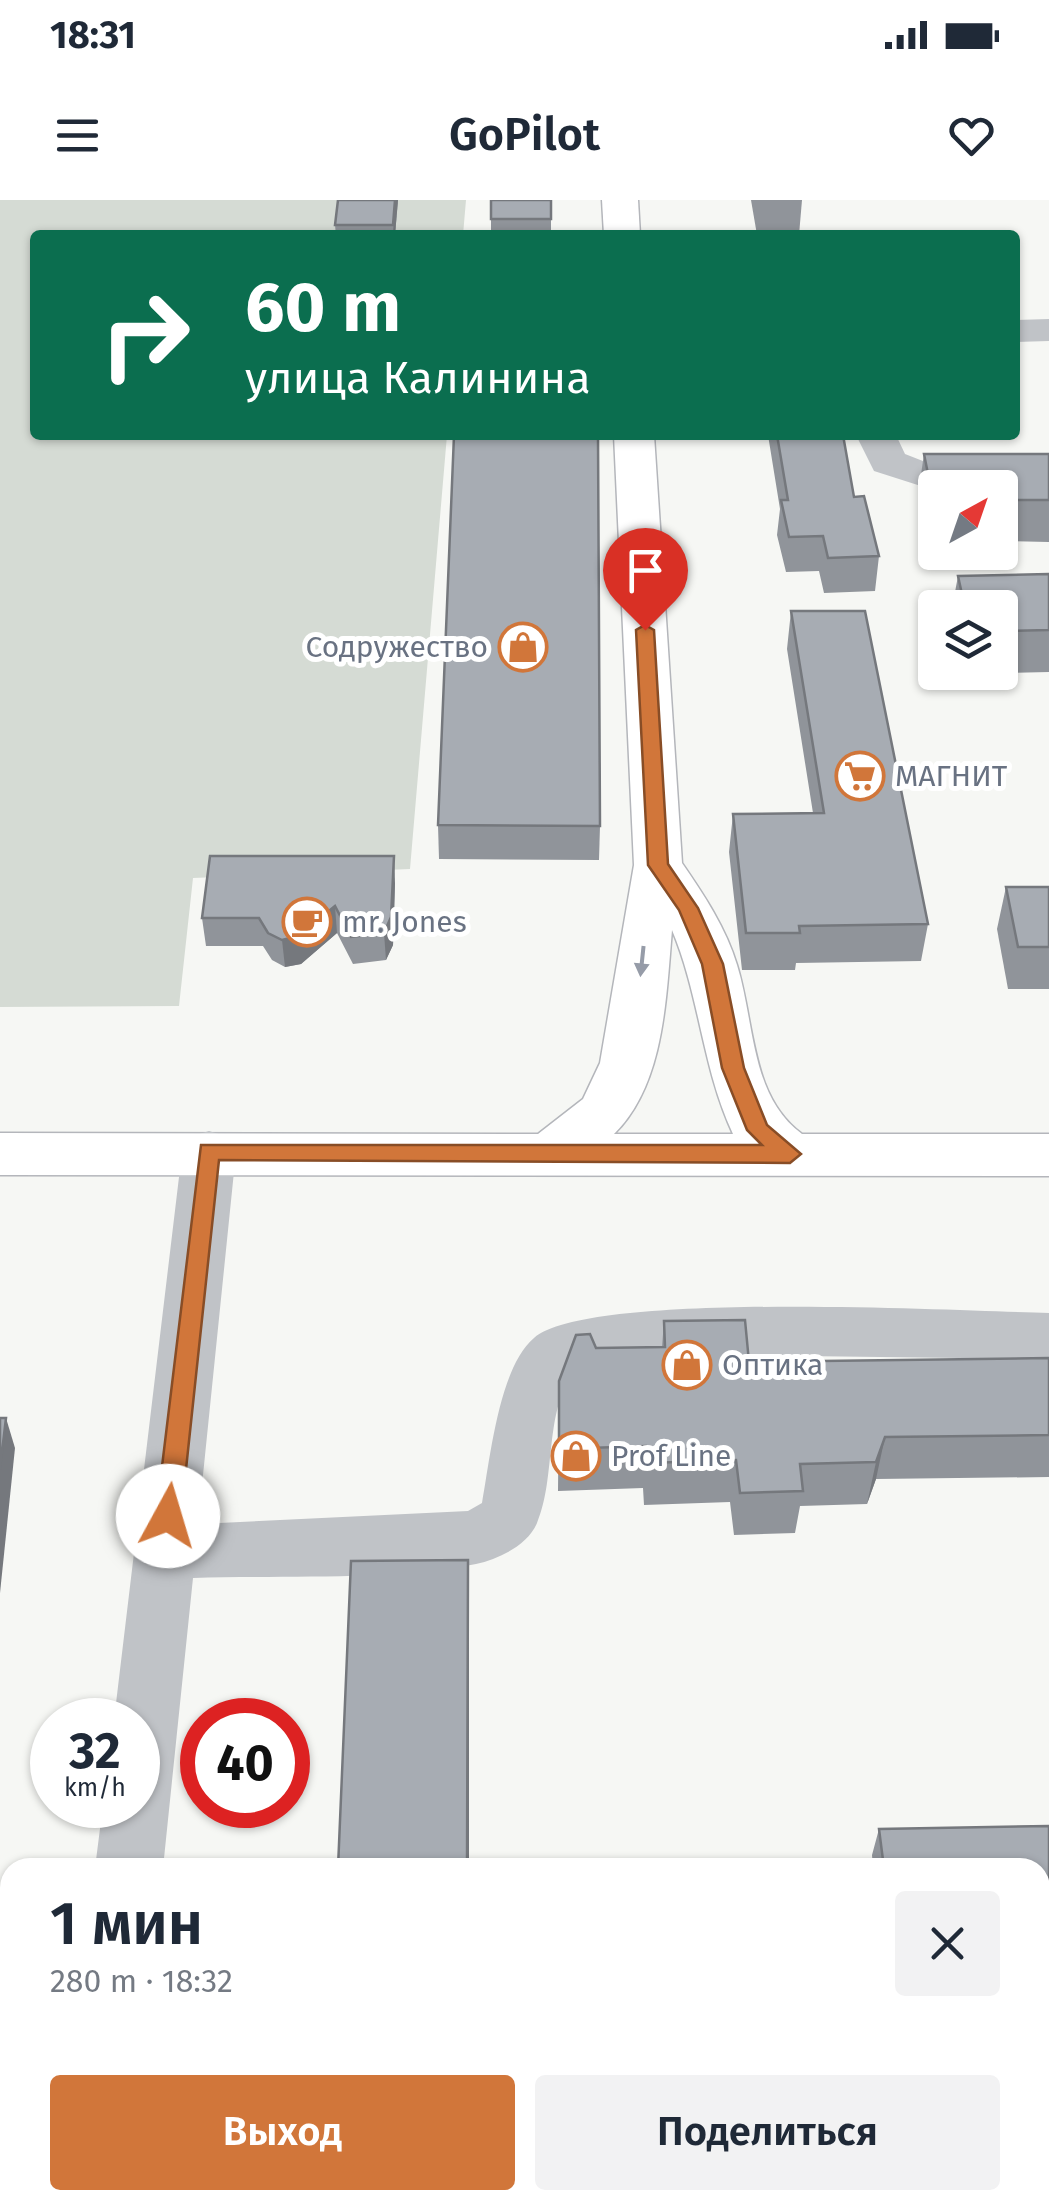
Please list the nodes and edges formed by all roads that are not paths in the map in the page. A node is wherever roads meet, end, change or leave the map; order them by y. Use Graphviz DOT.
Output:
graph roads {
  1 [pos="620,200"];
  2 [pos="622,230"];
  3 [pos="1049,330"];
  4 [pos="1020,331"];
  5 [pos="634,440"];
  6 [pos="878,440"];
  7 [pos="1049,475"];
  8 [pos="658,865"];
  9 [pos="554,1151"];
  10 [pos="209,1152"];
  11 [pos="0,1154"];
  12 [pos="790,1154"];
  13 [pos="1049,1155"];
  14 [pos="1049,1336"];
  15 [pos="164,1552"];
  16 [pos="148,1698"];
  17 [pos="133,1828"];
  18 [pos="130,1858"];
  1 -- 2 [label="main road"];
  3 -- 4 [label="street"];
  5 -- 8 [label="main road"];
  6 -- 7 [label="street"];
  8 -- 9 [label="main road, one-way"];
  8 -- 12 [label="main road"];
  9 -- 10 [label="main road"];
  9 -- 12 [label="main road"];
  10 -- 11 [label="main road"];
  10 -- 15 [label="street"];
  12 -- 13 [label="main road"];
  14 -- 15 [label="street"];
  15 -- 16 [label="street"];
  17 -- 18 [label="street"];
}
